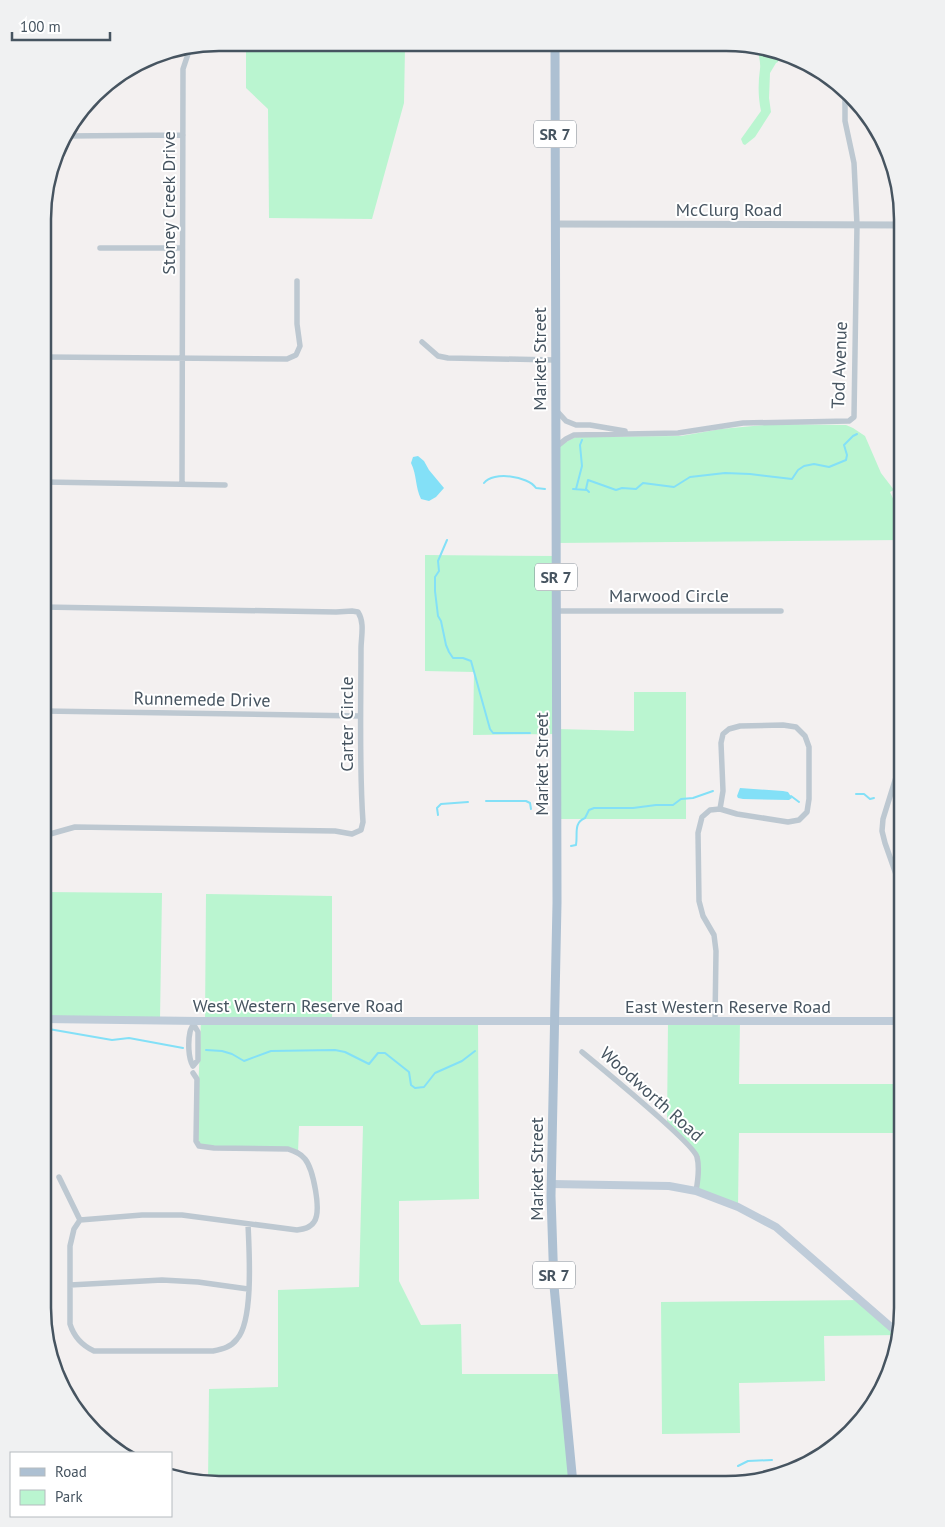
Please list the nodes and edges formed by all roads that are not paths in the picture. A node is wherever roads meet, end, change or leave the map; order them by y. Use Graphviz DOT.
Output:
graph roads {
  1 [pos="555,51"];
  2 [pos="188,54"];
  3 [pos="845,102"];
  4 [pos="183,135"];
  5 [pos="74,136"];
  6 [pos="555,224"];
  7 [pos="857,225"];
  8 [pos="894,225"];
  9 [pos="100,248"];
  10 [pos="182,248"];
  11 [pos="298,281"];
  12 [pos="422,342"];
  13 [pos="51,357"];
  14 [pos="183,359"];
  15 [pos="555,360"];
  16 [pos="556,410"];
  17 [pos="635,433"];
  18 [pos="556,447"];
  19 [pos="51,482"];
  20 [pos="182,484"];
  21 [pos="225,485"];
  22 [pos="51,607"];
  23 [pos="781,610"];
  24 [pos="556,611"];
  25 [pos="51,711"];
  26 [pos="360,716"];
  27 [pos="893,786"];
  28 [pos="720,809"];
  29 [pos="51,834"];
  30 [pos="893,867"];
  31 [pos="51,1019"];
  32 [pos="554,1020"];
  33 [pos="715,1021"];
  34 [pos="893,1021"];
  35 [pos="194,1023"];
  36 [pos="582,1052"];
  37 [pos="193,1073"];
  38 [pos="59,1177"];
  39 [pos="551,1184"];
  40 [pos="696,1191"];
  41 [pos="80,1220"];
  42 [pos="248,1224"];
  43 [pos="70,1285"];
  44 [pos="248,1289"];
  45 [pos="892,1328"];
  46 [pos="572,1476"];
  1 -- 6 [label="main road, Market Street / SR 7"];
  2 -- 4 [label="street, Stoney Creek Drive"];
  3 -- 7 [label="street, Tod Avenue"];
  4 -- 5 [label="street"];
  4 -- 10 [label="street, Stoney Creek Drive"];
  6 -- 7 [label="street, McClurg Road"];
  6 -- 15 [label="main road, Market Street / SR 7"];
  7 -- 8 [label="street, McClurg Road"];
  7 -- 17 [label="street, Tod Avenue"];
  9 -- 10 [label="street"];
  10 -- 14 [label="street, Stoney Creek Drive"];
  11 -- 14 [label="street"];
  12 -- 15 [label="street"];
  13 -- 14 [label="street"];
  14 -- 20 [label="street, Stoney Creek Drive"];
  15 -- 16 [label="main road, Market Street / SR 7"];
  16 -- 17 [label="street, Tod Avenue"];
  16 -- 18 [label="main road, Market Street / SR 7"];
  17 -- 18 [label="street, Tod Avenue"];
  18 -- 24 [label="main road, Market Street / SR 7"];
  19 -- 20 [label="street"];
  20 -- 21 [label="street"];
  22 -- 26 [label="street, Carter Circle"];
  23 -- 24 [label="street, Marwood Circle"];
  24 -- 32 [label="main road, Market Street / SR 7"];
  25 -- 26 [label="street, Runnemede Drive"];
  26 -- 29 [label="street, Carter Circle"];
  27 -- 30 [label="street"];
  28 -- 28 [label="street"];
  28 -- 33 [label="street"];
  31 -- 35 [label="main road, West Western Reserve Road"];
  32 -- 33 [label="main road, East Western Reserve Road"];
  32 -- 35 [label="main road, West Western Reserve Road"];
  32 -- 39 [label="main road, Market Street / SR 7"];
  33 -- 34 [label="main road, East Western Reserve Road"];
  35 -- 35 [label="street"];
  36 -- 40 [label="street, Woodworth Road"];
  37 -- 42 [label="street"];
  38 -- 41 [label="street"];
  39 -- 40 [label="main road"];
  39 -- 46 [label="main road, Market Street / SR 7"];
  40 -- 45 [label="main road"];
  41 -- 42 [label="street"];
  41 -- 43 [label="street"];
  42 -- 44 [label="street"];
  43 -- 44 [label="street"];
  43 -- 44 [label="street"];
}
